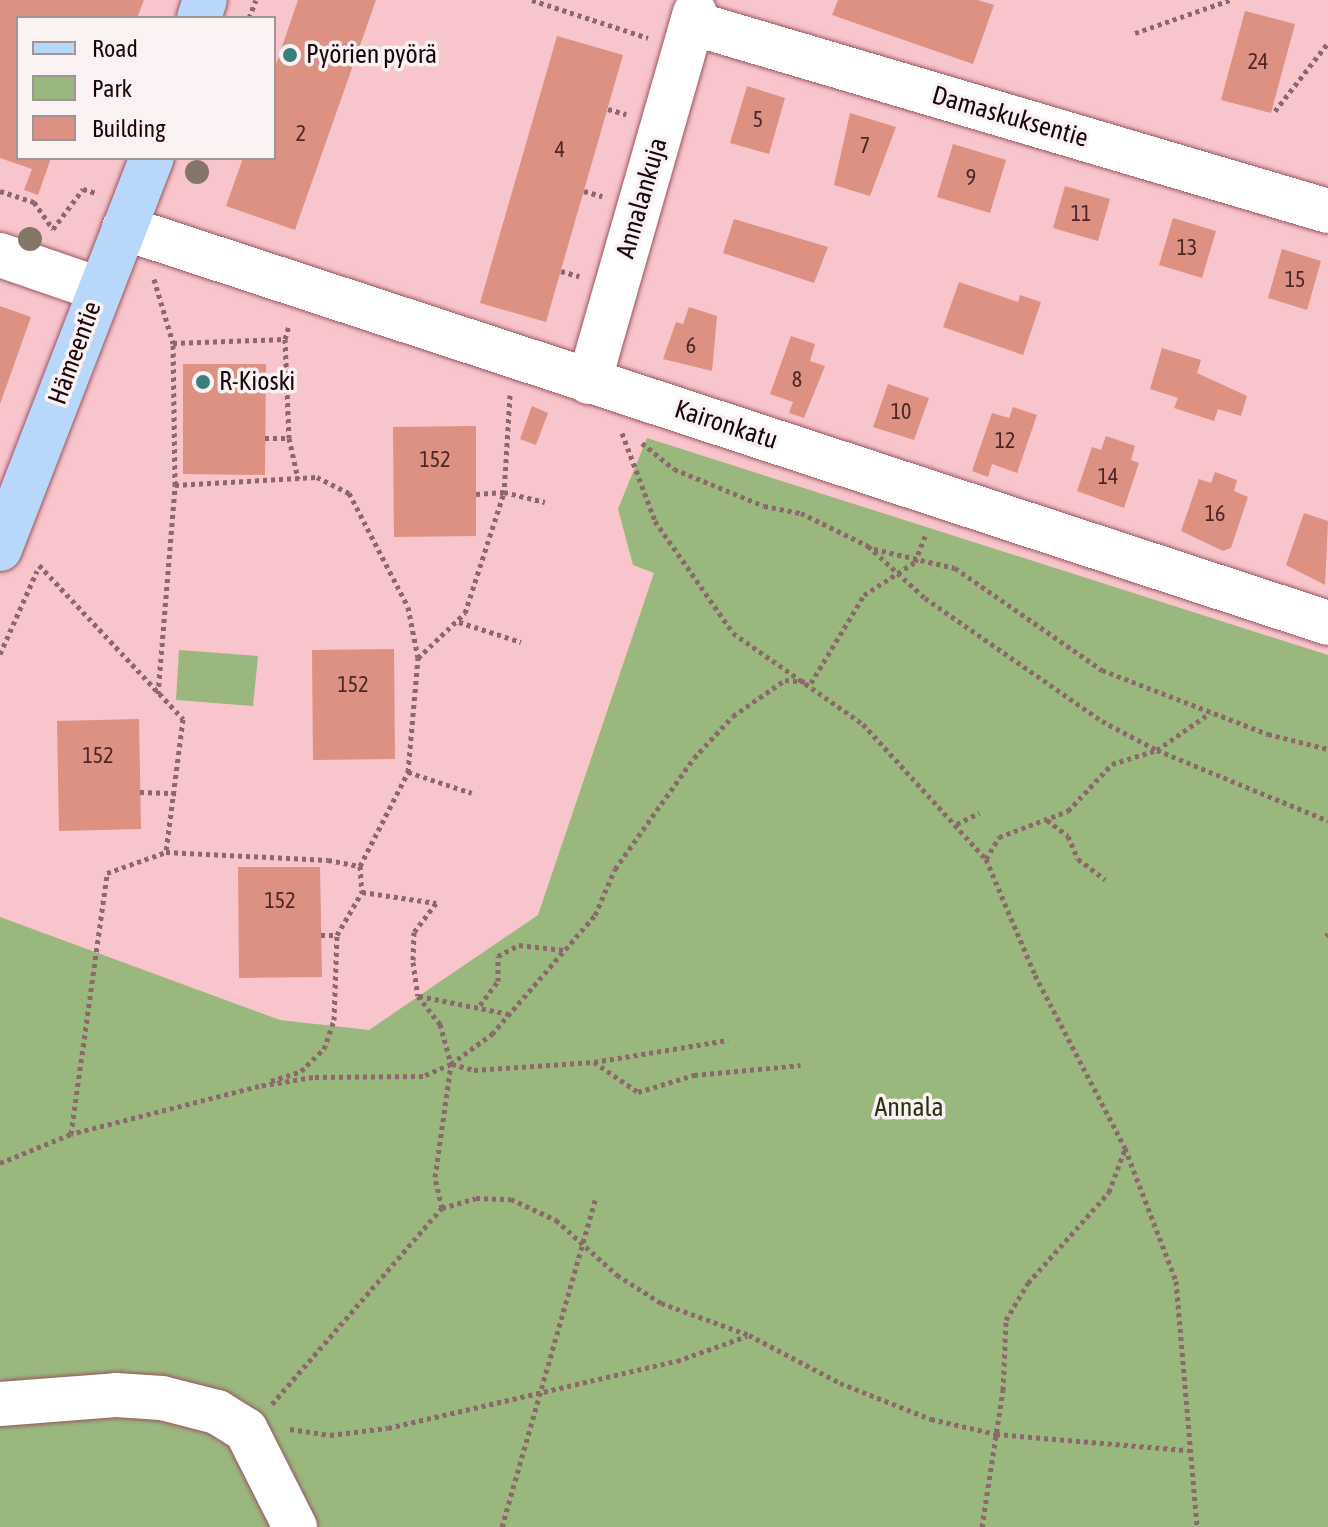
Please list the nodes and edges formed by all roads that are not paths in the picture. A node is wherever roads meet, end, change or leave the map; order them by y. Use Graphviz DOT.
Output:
graph roads {
  1 [pos="694,18"];
  2 [pos="151,160"];
  3 [pos="1328,211"];
  4 [pos="124,228"];
  5 [pos="0,255"];
  6 [pos="99,289"];
  7 [pos="589,382"];
  8 [pos="20,557"];
  9 [pos="1328,623"];
  10 [pos="0,1404"];
  11 [pos="295,1527"];
  1 -- 3 [label="street, Damaskuksentie"];
  1 -- 7 [label="street, Annalankuja"];
  2 -- 4 [label="main road, Hämeentie"];
  4 -- 6 [label="main road, Hämeentie"];
  4 -- 7 [label="street, Kaironkatu"];
  5 -- 6 [label="street"];
  6 -- 8 [label="main road, Hämeentie"];
  7 -- 9 [label="street, Kaironkatu"];
  10 -- 11 [label="street"];
}
